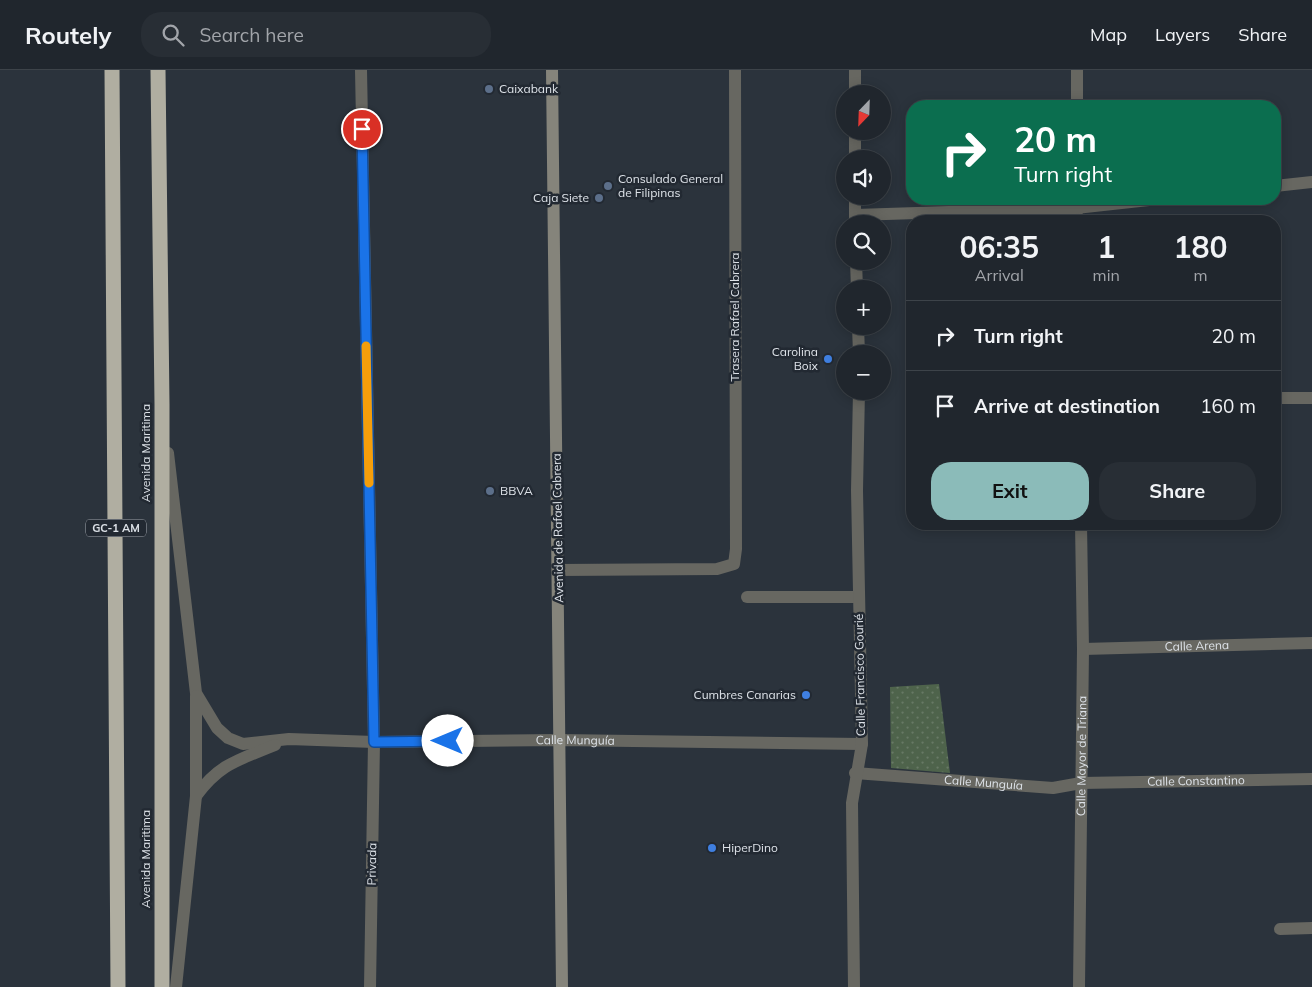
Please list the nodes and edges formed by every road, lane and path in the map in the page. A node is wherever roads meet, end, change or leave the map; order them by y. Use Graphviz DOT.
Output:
graph roads {
  1 [pos="112,70"];
  2 [pos="158,70"];
  3 [pos="166,70"];
  4 [pos="361,70"];
  5 [pos="552,70"];
  6 [pos="735,70"];
  7 [pos="855,70"];
  8 [pos="1077,70"];
  9 [pos="855,85"];
  10 [pos="1077,100"];
  11 [pos="158,112"];
  12 [pos="1312,182"];
  13 [pos="1281,185"];
  14 [pos="1048,205"];
  15 [pos="906,215"];
  16 [pos="910,215"];
  17 [pos="891,216"];
  18 [pos="1281,398"];
  19 [pos="1312,398"];
  20 [pos="859,400"];
  21 [pos="162,404"];
  22 [pos="1081,530"];
  23 [pos="558,570"];
  24 [pos="748,597"];
  25 [pos="858,597"];
  26 [pos="1312,643"];
  27 [pos="1083,649"];
  28 [pos="196,693"];
  29 [pos="289,739"];
  30 [pos="560,740"];
  31 [pos="374,742"];
  32 [pos="862,744"];
  33 [pos="855,774"];
  34 [pos="1312,779"];
  35 [pos="1082,784"];
  36 [pos="196,796"];
  37 [pos="1312,928"];
  38 [pos="1280,929"];
  39 [pos="118,987"];
  40 [pos="162,987"];
  41 [pos="176,987"];
  42 [pos="370,987"];
  43 [pos="562,987"];
  44 [pos="854,987"];
  45 [pos="1079,987"];
  1 -- 39 [label="highway, GC-1 AM"];
  2 -- 11 [label="highway, Avenida Maritima / GC-1 AM"];
  3 -- 11 [label="street"];
  4 -- 31 [label="street, Privada"];
  5 -- 23 [label="street, Avenida de Rafael Cabrera"];
  6 -- 23 [label="street, Trasera Rafael Cabrera"];
  7 -- 9 [label="street"];
  8 -- 10 [label="street"];
  11 -- 21 [label="highway, Avenida Maritima / GC-1 AM"];
  12 -- 13 [label="street"];
  14 -- 16 [label="street"];
  15 -- 17 [label="street"];
  18 -- 19 [label="street"];
  20 -- 25 [label="street, Calle Francisco Gourié"];
  21 -- 28 [label="street"];
  21 -- 40 [label="highway, Avenida Maritima / GC-1 AM"];
  22 -- 27 [label="street, Calle Mayor de Triana"];
  23 -- 30 [label="street, Avenida de Rafael Cabrera"];
  24 -- 25 [label="street"];
  25 -- 32 [label="street, Calle Francisco Gourié"];
  26 -- 27 [label="street, Calle Arena"];
  27 -- 35 [label="street, Calle Mayor de Triana"];
  28 -- 29 [label="street, Calle Munguía"];
  28 -- 36 [label="street"];
  29 -- 31 [label="street, Calle Munguía"];
  29 -- 36 [label="street"];
  30 -- 31 [label="street, Calle Munguía"];
  30 -- 32 [label="street, Calle Munguía"];
  30 -- 43 [label="street, Avenida de Rafael Cabrera"];
  31 -- 42 [label="street, Privada"];
  32 -- 33 [label="street, Calle Francisco Gourié"];
  33 -- 35 [label="street, Calle Munguía"];
  33 -- 44 [label="street, Calle Francisco Gourié"];
  34 -- 35 [label="street, Calle Constantino"];
  35 -- 45 [label="street, Calle Mayor de Triana"];
  36 -- 41 [label="street"];
  37 -- 38 [label="street"];
}
